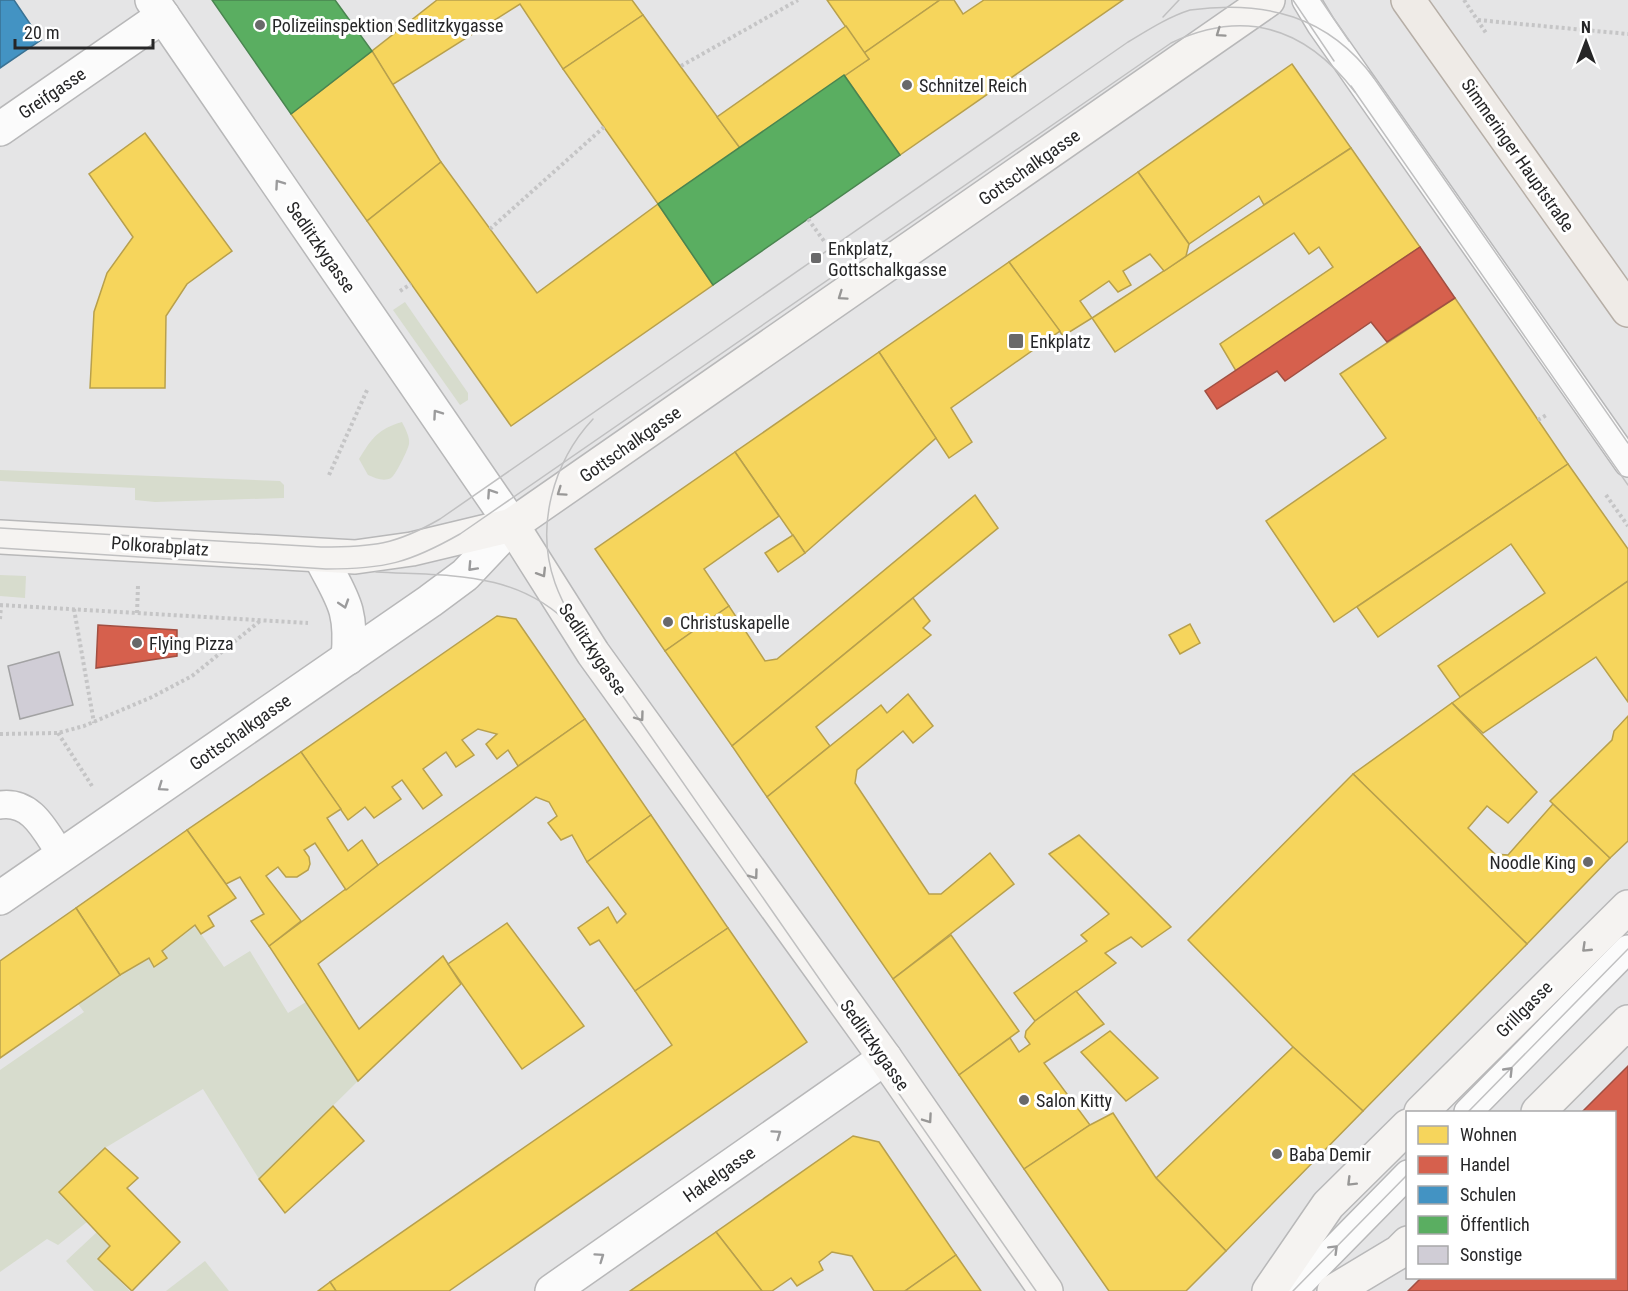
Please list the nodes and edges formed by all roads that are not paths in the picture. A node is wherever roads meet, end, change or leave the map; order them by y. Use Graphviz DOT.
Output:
graph roads {
  1 [pos="1268,0"];
  2 [pos="1306,0"];
  3 [pos="1408,0"];
  4 [pos="157,8"];
  5 [pos="0,129"];
  6 [pos="1628,310"];
  7 [pos="1628,464"];
  8 [pos="512,525"];
  9 [pos="0,537"];
  10 [pos="320,556"];
  11 [pos="348,658"];
  12 [pos="0,804"];
  13 [pos="62,856"];
  14 [pos="0,898"];
  15 [pos="1628,907"];
  16 [pos="1628,949"];
  17 [pos="1628,1022"];
  18 [pos="885,1058"];
  19 [pos="1423,1111"];
  20 [pos="1470,1111"];
  21 [pos="1540,1111"];
  22 [pos="1406,1127"];
  23 [pos="1406,1175"];
  24 [pos="1406,1244"];
  25 [pos="552,1291"];
  26 [pos="1046,1291"];
  27 [pos="1269,1291"];
  28 [pos="1293,1291"];
  29 [pos="1334,1291"];
  1 -- 8 [label="main road, Gottschalkgasse, one-way"];
  2 -- 7 [label="lane"];
  3 -- 6 [label="main road, Simmeringer Hauptstraße"];
  4 -- 5 [label="street, Greifgasse"];
  8 -- 4 [label="street, Sedlitzkygasse, one-way"];
  8 -- 10 [label="main road, Polkorabplatz"];
  8 -- 11 [label="street, Gottschalkgasse, one-way"];
  8 -- 18 [label="main road, Sedlitzkygasse, one-way"];
  9 -- 10 [label="main road, Polkorabplatz"];
  10 -- 11 [label="street, one-way"];
  11 -- 13 [label="street, Gottschalkgasse, one-way"];
  12 -- 13 [label="lane"];
  13 -- 14 [label="street, Gottschalkgasse"];
  15 -- 19 [label="main road, Grillgasse, one-way"];
  20 -- 16 [label="lane, Grillgasse, one-way"];
  17 -- 21 [label="main road"];
  25 -- 18 [label="street, Hakelgasse, one-way"];
  18 -- 26 [label="main road, Sedlitzkygasse, one-way"];
  22 -- 27 [label="main road, one-way"];
  28 -- 23 [label="lane, one-way"];
  24 -- 29 [label="main road"];
}
